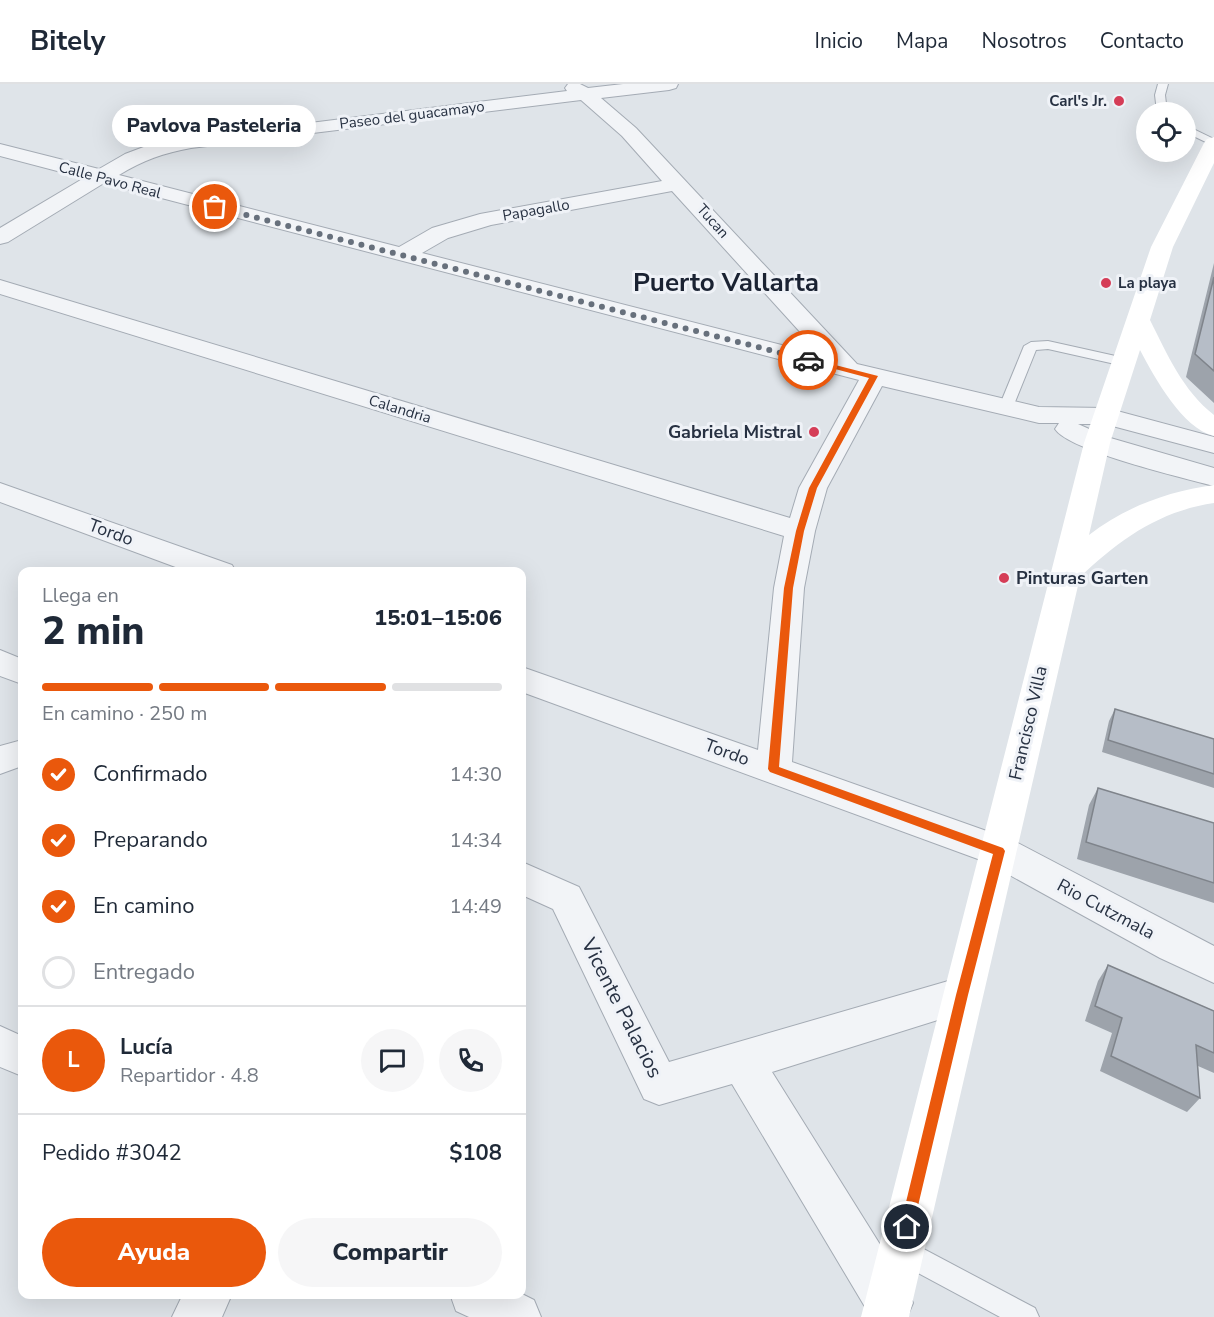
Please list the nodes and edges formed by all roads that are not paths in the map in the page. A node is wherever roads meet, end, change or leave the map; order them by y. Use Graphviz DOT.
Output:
graph roads {
  1 [pos="669,84"];
  2 [pos="1163,84"];
  3 [pos="576,89"];
  4 [pos="1161,102"];
  5 [pos="1196,134"];
  6 [pos="1214,143"];
  7 [pos="0,150"];
  8 [pos="99,177"];
  9 [pos="678,184"];
  10 [pos="0,237"];
  11 [pos="401,255"];
  12 [pos="0,287"];
  13 [pos="1138,320"];
  14 [pos="1124,362"];
  15 [pos="861,373"];
  16 [pos="1006,407"];
  17 [pos="1214,428"];
  18 [pos="1101,429"];
  19 [pos="1214,445"];
  20 [pos="1214,477"];
  21 [pos="0,492"];
  22 [pos="1214,494"];
  23 [pos="800,531"];
  24 [pos="207,567"];
  25 [pos="1064,574"];
  26 [pos="526,680"];
  27 [pos="18,754"];
  28 [pos="0,760"];
  29 [pos="774,769"];
  30 [pos="999,851"];
  31 [pos="526,880"];
  32 [pos="1214,964"];
  33 [pos="962,995"];
  34 [pos="0,1045"];
  35 [pos="18,1055"];
  36 [pos="742,1062"];
  37 [pos="901,1250"];
  38 [pos="206,1299"];
  39 [pos="483,1299"];
  40 [pos="887,1310"];
  41 [pos="196,1317"];
  42 [pos="517,1317"];
  43 [pos="1026,1317"];
  1 -- 3 [label="street, Paseo del guacamayo"];
  2 -- 4 [label="lane"];
  3 -- 8 [label="street, Paseo del guacamayo"];
  3 -- 9 [label="street, Tucan"];
  5 -- 6 [label="lane"];
  6 -- 13 [label="street, Francisco Villa"];
  7 -- 8 [label="street, Calle Pavo Real"];
  8 -- 10 [label="street, Paseo del guacamayo"];
  8 -- 11 [label="street, Calle Pavo Real"];
  9 -- 11 [label="street, Papagallo"];
  9 -- 15 [label="street, Tucan"];
  11 -- 15 [label="street, Calle Pavo Real"];
  12 -- 23 [label="street, Calandria"];
  13 -- 14 [label="street, Francisco Villa"];
  13 -- 17 [label="street"];
  14 -- 16 [label="lane"];
  14 -- 18 [label="street, Francisco Villa"];
  15 -- 16 [label="street, Calle Pavo Real"];
  15 -- 23 [label="street"];
  16 -- 18 [label="street, Calle Pavo Real"];
  18 -- 19 [label="street"];
  18 -- 20 [label="street"];
  18 -- 25 [label="street, Francisco Villa"];
  21 -- 24 [label="street, Tordo"];
  22 -- 25 [label="street"];
  23 -- 29 [label="street"];
  25 -- 30 [label="street, Francisco Villa"];
  26 -- 29 [label="street, Tordo"];
  27 -- 28 [label="street"];
  29 -- 30 [label="street, Tordo"];
  30 -- 32 [label="street, Rio Cutzmala"];
  30 -- 33 [label="street, Francisco Villa"];
  31 -- 36 [label="street, Vicente Palacios"];
  33 -- 36 [label="street, Vicente Palacios"];
  33 -- 37 [label="street, Francisco Villa"];
  34 -- 35 [label="street"];
  36 -- 40 [label="street"];
  37 -- 40 [label="street, Francisco Villa"];
  37 -- 43 [label="lane"];
  38 -- 41 [label="street"];
  39 -- 42 [label="street"];
}
